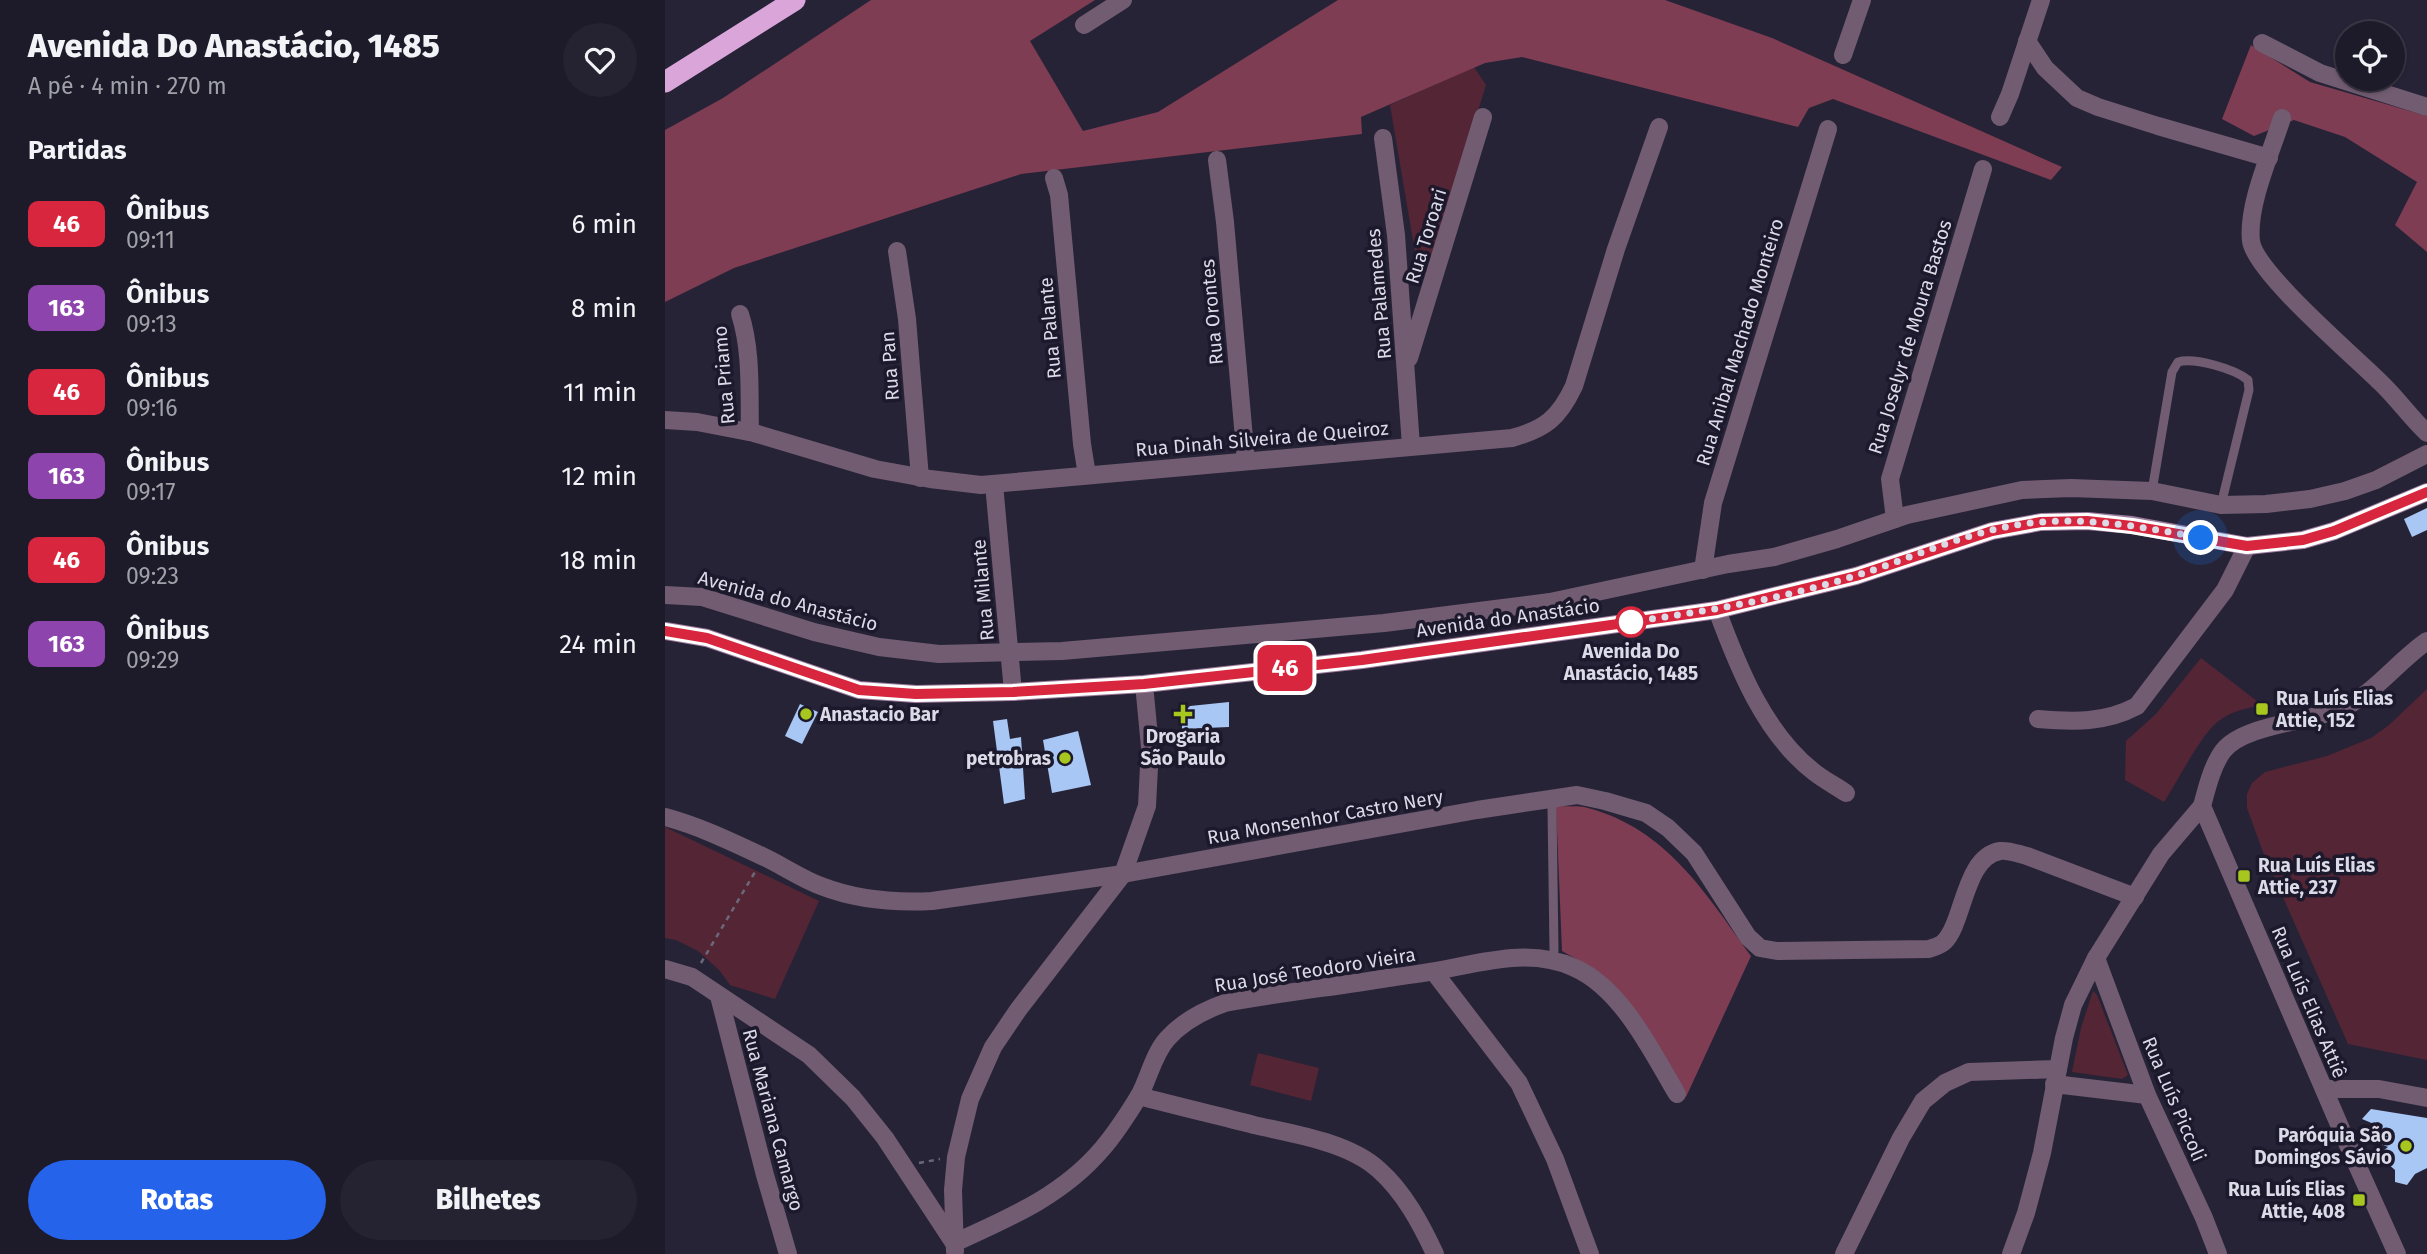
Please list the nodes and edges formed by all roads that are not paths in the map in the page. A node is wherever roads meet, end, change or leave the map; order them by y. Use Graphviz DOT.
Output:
graph roads {
  1 [pos="795,0"];
  2 [pos="1123,0"];
  3 [pos="1862,0"];
  4 [pos="2041,0"];
  5 [pos="1084,25"];
  6 [pos="2027,41"];
  7 [pos="2262,43"];
  8 [pos="1843,55"];
  9 [pos="665,82"];
  10 [pos="2427,107"];
  11 [pos="1483,117"];
  12 [pos="2000,117"];
  13 [pos="2282,118"];
  14 [pos="1659,127"];
  15 [pos="1828,129"];
  16 [pos="1383,138"];
  17 [pos="2269,158"];
  18 [pos="1217,160"];
  19 [pos="1983,169"];
  20 [pos="1054,178"];
  21 [pos="897,251"];
  22 [pos="740,314"];
  23 [pos="1407,366"];
  24 [pos="665,420"];
  25 [pos="750,432"];
  26 [pos="2427,433"];
  27 [pos="1411,446"];
  28 [pos="2427,454"];
  29 [pos="1246,461"];
  30 [pos="1087,475"];
  31 [pos="920,478"];
  32 [pos="994,484"];
  33 [pos="2152,492"];
  34 [pos="2427,492"];
  35 [pos="2221,505"];
  36 [pos="1895,519"];
  37 [pos="2247,546"];
  38 [pos="1703,570"];
  39 [pos="665,595"];
  40 [pos="1717,610"];
  41 [pos="665,631"];
  42 [pos="2427,641"];
  43 [pos="1009,652"];
  44 [pos="1144,684"];
  45 [pos="1013,692"];
  46 [pos="2038,719"];
  47 [pos="1846,793"];
  48 [pos="2202,806"];
  49 [pos="1552,807"];
  50 [pos="665,817"];
  51 [pos="1123,874"];
  52 [pos="2135,897"];
  53 [pos="1554,951"];
  54 [pos="2096,958"];
  55 [pos="665,969"];
  56 [pos="1434,972"];
  57 [pos="719,996"];
  58 [pos="2056,1076"];
  59 [pos="2324,1089"];
  60 [pos="1677,1094"];
  61 [pos="1139,1096"];
  62 [pos="2147,1096"];
  63 [pos="2427,1098"];
  64 [pos="955,1248"];
  65 [pos="788,1254"];
  66 [pos="1435,1254"];
  67 [pos="1590,1254"];
  68 [pos="1844,1254"];
  69 [pos="2011,1254"];
  70 [pos="2218,1254"];
  71 [pos="2397,1254"];
  1 -- 9 [label="highway"];
  2 -- 5 [label="street"];
  3 -- 8 [label="street"];
  4 -- 6 [label="street"];
  6 -- 12 [label="street"];
  6 -- 17 [label="street"];
  7 -- 10 [label="street"];
  11 -- 23 [label="street, Rua Toroari"];
  13 -- 17 [label="street"];
  14 -- 27 [label="street, Rua Dinah Silveira de Queiroz"];
  15 -- 38 [label="street, Rua Anibal Machado Monteiro"];
  16 -- 23 [label="street, Rua Palamedes"];
  17 -- 26 [label="street"];
  18 -- 29 [label="street, Rua Orontes"];
  19 -- 36 [label="street, Rua Joselyr de Moura Bastos"];
  20 -- 30 [label="street, Rua Palante"];
  21 -- 31 [label="street, Rua Pan"];
  22 -- 25 [label="street, Rua Priamo"];
  23 -- 27 [label="street, Rua Palamedes"];
  24 -- 25 [label="street, Rua Dinah Silveira de Queiroz"];
  25 -- 31 [label="street, Rua Dinah Silveira de Queiroz"];
  27 -- 29 [label="street, Rua Dinah Silveira de Queiroz"];
  28 -- 35 [label="street, Avenida do Anastácio"];
  29 -- 30 [label="street, Rua Dinah Silveira de Queiroz"];
  30 -- 32 [label="street, Rua Dinah Silveira de Queiroz"];
  31 -- 32 [label="street, Rua Dinah Silveira de Queiroz"];
  32 -- 43 [label="street, Rua Milante"];
  33 -- 35 [label="street, Avenida do Anastácio"];
  33 -- 35 [label="lane"];
  33 -- 36 [label="street, Avenida do Anastácio"];
  34 -- 37 [label="main road, Avenida do Anastácio"];
  36 -- 38 [label="street, Avenida do Anastácio"];
  37 -- 40 [label="main road, Avenida do Anastácio"];
  37 -- 46 [label="street"];
  38 -- 43 [label="street, Avenida do Anastácio"];
  39 -- 43 [label="street, Avenida do Anastácio"];
  40 -- 44 [label="main road, Avenida do Anastácio"];
  40 -- 47 [label="street"];
  41 -- 45 [label="main road, Avenida do Anastácio"];
  42 -- 48 [label="street"];
  43 -- 45 [label="street, Rua Milante"];
  44 -- 45 [label="main road, Avenida do Anastácio"];
  44 -- 51 [label="street"];
  48 -- 52 [label="street"];
  48 -- 59 [label="street, Rua Luís Elias Attiê"];
  49 -- 53 [label="lane"];
  50 -- 51 [label="street, Rua Monsenhor Castro Nery"];
  51 -- 52 [label="street, Rua Monsenhor Castro Nery"];
  51 -- 64 [label="street"];
  52 -- 54 [label="street"];
  54 -- 58 [label="street"];
  54 -- 62 [label="street, Rua Luís Piccoli"];
  55 -- 57 [label="street"];
  56 -- 60 [label="street, Rua José Teodoro Vieira"];
  56 -- 61 [label="street, Rua José Teodoro Vieira"];
  56 -- 67 [label="street"];
  57 -- 64 [label="street"];
  57 -- 65 [label="street, Rua Mariana Camargo"];
  58 -- 62 [label="street"];
  58 -- 68 [label="street"];
  58 -- 69 [label="street"];
  59 -- 63 [label="street"];
  59 -- 71 [label="street, Rua Luís Elias Attiê"];
  61 -- 64 [label="street, Rua José Teodoro Vieira"];
  61 -- 66 [label="street"];
  62 -- 70 [label="street, Rua Luís Piccoli"];
}
